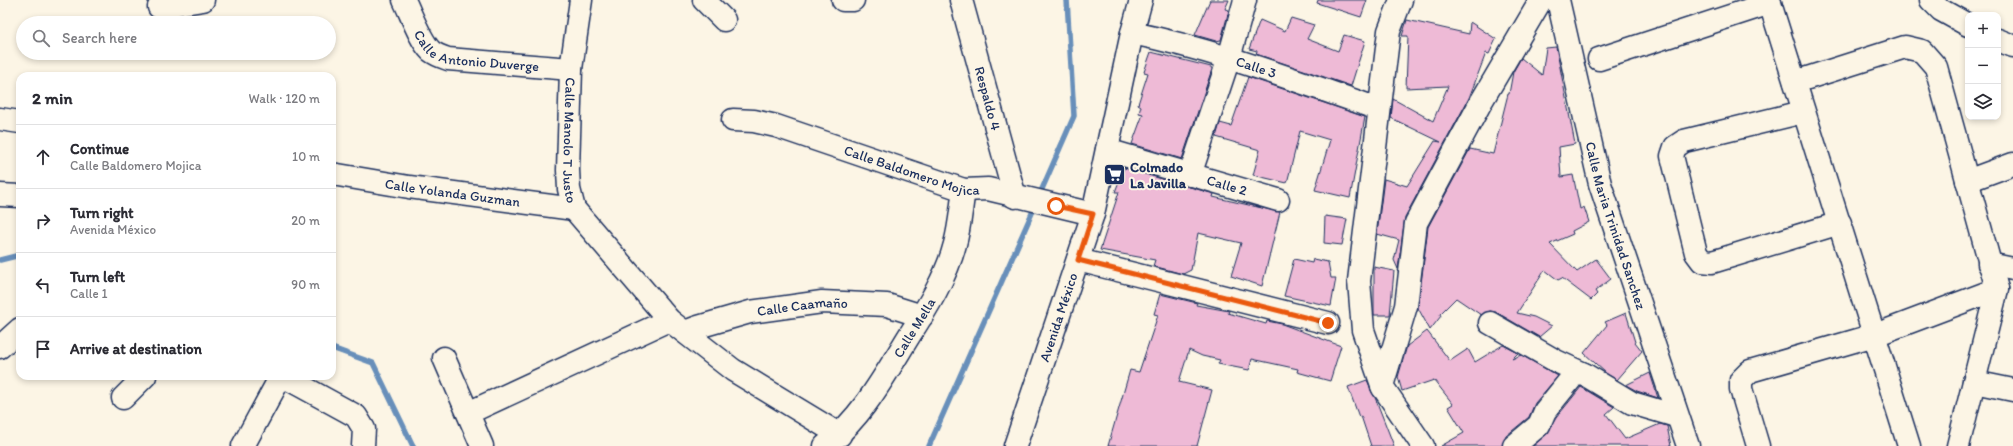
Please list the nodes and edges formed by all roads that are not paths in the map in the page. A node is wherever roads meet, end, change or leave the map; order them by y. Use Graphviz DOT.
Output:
graph roads {
  1 [pos="203,0"];
  2 [pos="404,0"];
  3 [pos="581,0"];
  4 [pos="704,0"];
  5 [pos="843,0"];
  6 [pos="853,0"];
  7 [pos="961,0"];
  8 [pos="1141,0"];
  9 [pos="1245,0"];
  10 [pos="1401,0"];
  11 [pos="1541,0"];
  12 [pos="1558,0"];
  13 [pos="1931,0"];
  14 [pos="1769,1"];
  15 [pos="159,7"];
  16 [pos="724,20"];
  17 [pos="1965,23"];
  18 [pos="1132,34"];
  19 [pos="2001,41"];
  20 [pos="2013,46"];
  21 [pos="1229,58"];
  22 [pos="1599,59"];
  23 [pos="572,69"];
  24 [pos="1795,82"];
  25 [pos="1379,109"];
  26 [pos="1804,112"];
  27 [pos="0,119"];
  28 [pos="733,120"];
  29 [pos="16,121"];
  30 [pos="1107,150"];
  31 [pos="2013,164"];
  32 [pos="336,175"];
  33 [pos="1190,175"];
  34 [pos="1967,181"];
  35 [pos="964,190"];
  36 [pos="0,195"];
  37 [pos="16,196"];
  38 [pos="1015,197"];
  39 [pos="1278,200"];
  40 [pos="574,209"];
  41 [pos="1093,214"];
  42 [pos="1840,223"];
  43 [pos="1078,260"];
  44 [pos="1989,264"];
  45 [pos="2013,268"];
  46 [pos="1996,289"];
  47 [pos="922,316"];
  48 [pos="1328,323"];
  49 [pos="1490,323"];
  50 [pos="677,326"];
  51 [pos="16,333"];
  52 [pos="1875,335"];
  53 [pos="0,347"];
  54 [pos="444,358"];
  55 [pos="1584,374"];
  56 [pos="141,380"];
  57 [pos="280,380"];
  58 [pos="289,380"];
  59 [pos="1974,382"];
  60 [pos="1382,386"];
  61 [pos="2013,390"];
  62 [pos="123,398"];
  63 [pos="468,413"];
  64 [pos="1676,416"];
  65 [pos="832,440"];
  66 [pos="244,446"];
  67 [pos="363,446"];
  68 [pos="482,446"];
  69 [pos="1015,446"];
  70 [pos="1408,446"];
  71 [pos="1422,446"];
  72 [pos="1514,446"];
  73 [pos="1688,446"];
  74 [pos="1758,446"];
  75 [pos="1908,446"];
  76 [pos="1958,446"];
  1 -- 15 [label="street"];
  2 -- 23 [label="street, Calle Antonio Duverge"];
  3 -- 23 [label="street, Calle Manolo T Justo"];
  4 -- 16 [label="street"];
  5 -- 6 [label="street"];
  7 -- 38 [label="street, Respaldo 4"];
  8 -- 18 [label="street, Avenida México"];
  9 -- 21 [label="street"];
  10 -- 25 [label="street"];
  11 -- 60 [label="street"];
  12 -- 64 [label="street, Calle Maria Trinidad Sanchez"];
  13 -- 17 [label="street"];
  14 -- 22 [label="street"];
  14 -- 24 [label="street"];
  18 -- 21 [label="street, Calle 3"];
  18 -- 30 [label="street, Avenida México"];
  19 -- 20 [label="street"];
  21 -- 25 [label="street, Calle 3"];
  21 -- 33 [label="street"];
  23 -- 40 [label="street, Calle Manolo T Justo"];
  24 -- 26 [label="street"];
  24 -- 34 [label="street"];
  25 -- 60 [label="street"];
  26 -- 42 [label="street"];
  26 -- 42 [label="street"];
  27 -- 29 [label="street"];
  28 -- 35 [label="street, Calle Baldomero Mojica"];
  30 -- 33 [label="street, Calle 2"];
  30 -- 41 [label="street, Avenida México"];
  31 -- 34 [label="street"];
  32 -- 40 [label="street, Calle Yolanda Guzman"];
  33 -- 39 [label="street, Calle 2"];
  34 -- 44 [label="street"];
  35 -- 38 [label="street, Calle Baldomero Mojica"];
  35 -- 47 [label="street, Calle Mella"];
  36 -- 37 [label="street"];
  38 -- 41 [label="street, Calle Baldomero Mojica"];
  40 -- 50 [label="street, Calle Manolo T Justo"];
  41 -- 43 [label="street, Avenida México"];
  42 -- 52 [label="street"];
  43 -- 48 [label="street"];
  43 -- 69 [label="street, Avenida México"];
  44 -- 45 [label="street"];
  44 -- 46 [label="street"];
  46 -- 52 [label="street"];
  46 -- 59 [label="street"];
  47 -- 50 [label="street, Calle Caamaño"];
  47 -- 65 [label="street, Calle Mella"];
  49 -- 55 [label="street"];
  50 -- 63 [label="street, Calle Caamaño"];
  50 -- 65 [label="street, Calle Manolo T Justo"];
  51 -- 53 [label="street"];
  52 -- 74 [label="street"];
  52 -- 75 [label="street"];
  54 -- 63 [label="street"];
  55 -- 64 [label="street"];
  55 -- 72 [label="street"];
  56 -- 62 [label="street"];
  57 -- 66 [label="street"];
  58 -- 67 [label="street"];
  59 -- 61 [label="street"];
  59 -- 76 [label="street"];
  60 -- 70 [label="street"];
  60 -- 71 [label="street"];
  63 -- 68 [label="street"];
  64 -- 73 [label="street, Calle Maria Trinidad Sanchez"];
}
